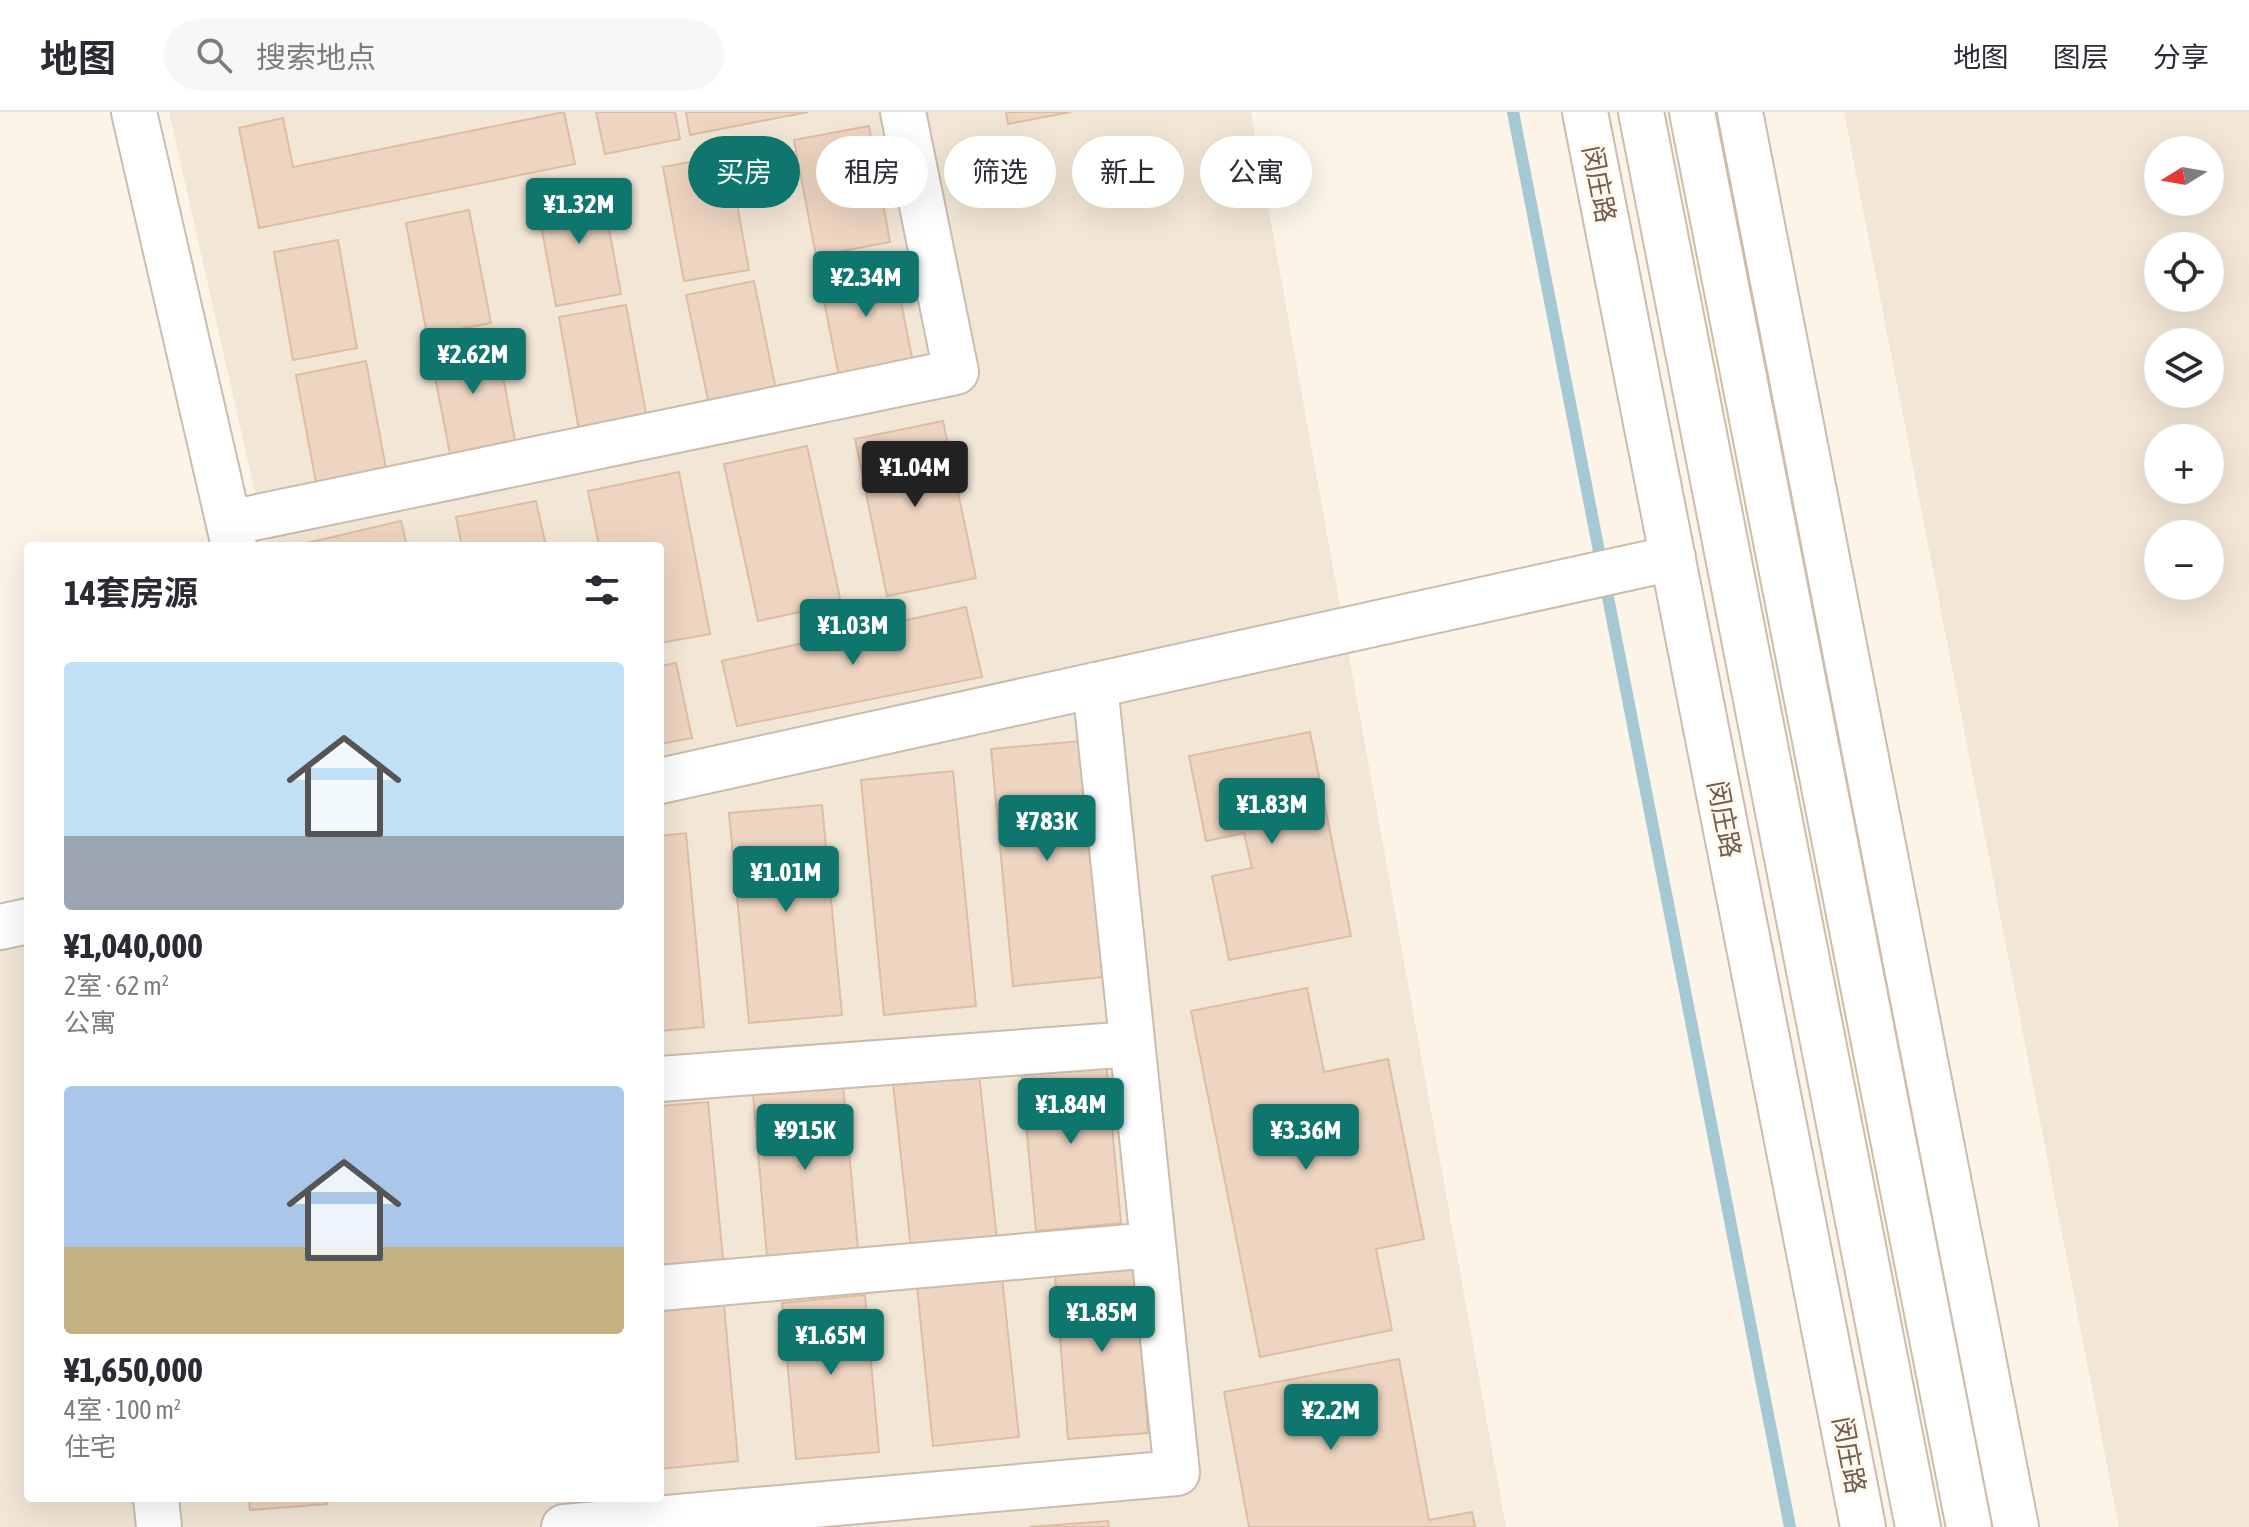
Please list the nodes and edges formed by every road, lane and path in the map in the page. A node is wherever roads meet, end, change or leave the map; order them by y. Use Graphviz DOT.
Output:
graph roads {
  1 [pos="134,112"];
  2 [pos="903,112"];
  3 [pos="1585,112"];
  4 [pos="1641,112"];
  5 [pos="1692,112"];
  6 [pos="1740,112"];
  7 [pos="232,534"];
  8 [pos="1673,558"];
  9 [pos="1095,685"];
  10 [pos="664,780"];
  11 [pos="24,922"];
  12 [pos="0,927"];
  13 [pos="1132,1044"];
  14 [pos="664,1079"];
  15 [pos="1153,1245"];
  16 [pos="664,1288"];
  17 [pos="156,1502"];
  18 [pos="159,1527"];
  19 [pos="564,1527"];
  20 [pos="1863,1527"];
  21 [pos="1918,1527"];
  22 [pos="1969,1527"];
  23 [pos="2016,1527"];
  1 -- 7 [label="street"];
  2 -- 7 [label="street"];
  3 -- 8 [label="street, 闵庄路"];
  4 -- 21 [label="street, 闵庄路"];
  5 -- 22 [label="street"];
  6 -- 23 [label="street"];
  8 -- 9 [label="street"];
  8 -- 20 [label="street, 闵庄路"];
  9 -- 10 [label="street"];
  9 -- 13 [label="street"];
  11 -- 12 [label="street"];
  13 -- 14 [label="street"];
  13 -- 15 [label="street"];
  15 -- 16 [label="street"];
  15 -- 19 [label="street"];
  17 -- 18 [label="street"];
}
